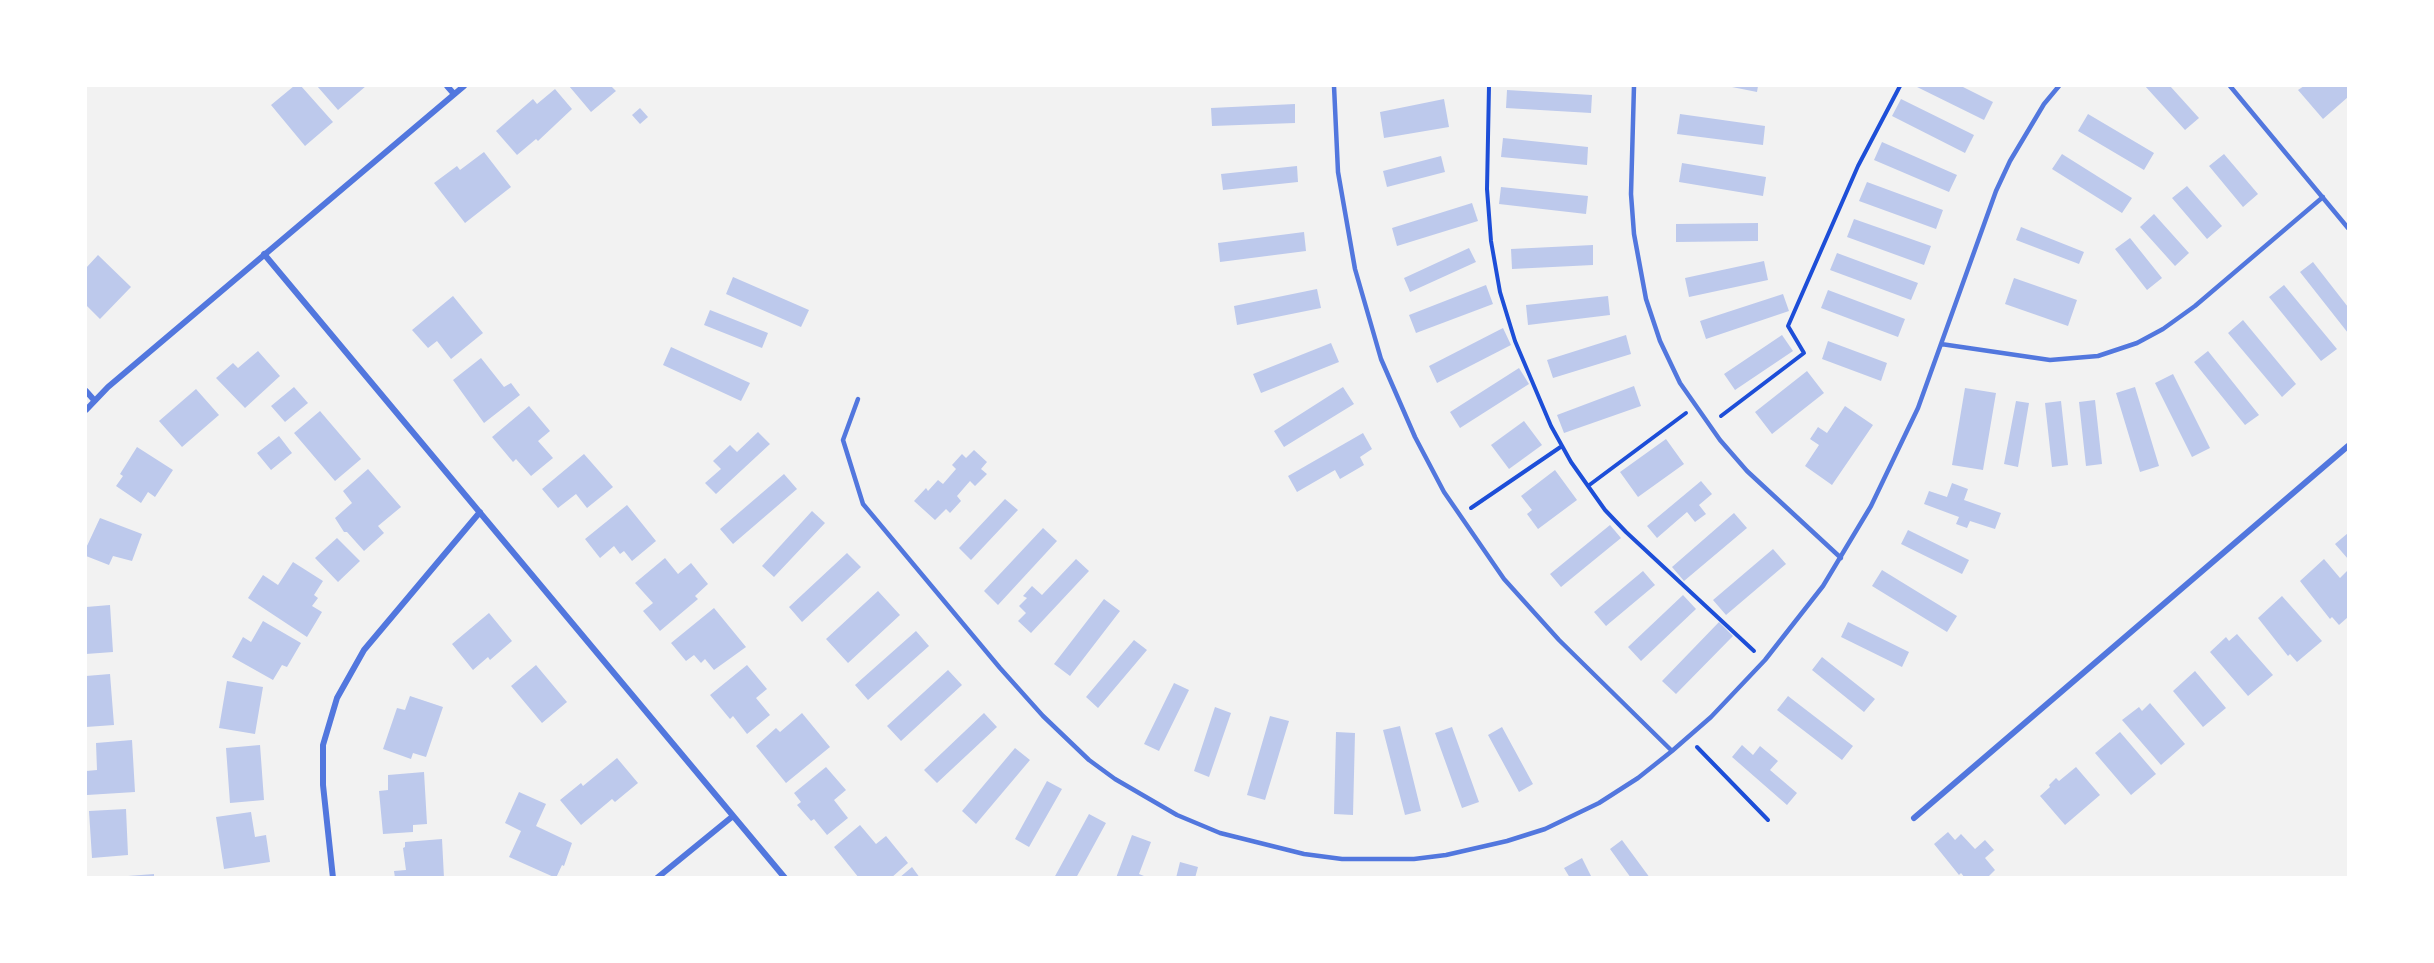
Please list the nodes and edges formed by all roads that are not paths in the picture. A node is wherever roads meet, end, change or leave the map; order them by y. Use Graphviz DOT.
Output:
graph roads {
  1 [pos="447,86"];
  2 [pos="464,86"];
  3 [pos="1334,86"];
  4 [pos="1634,86"];
  5 [pos="2059,86"];
  6 [pos="2230,86"];
  7 [pos="454,94"];
  8 [pos="2323,197"];
  9 [pos="2349,228"];
  10 [pos="264,254"];
  11 [pos="1941,344"];
  12 [pos="86,392"];
  13 [pos="858,399"];
  14 [pos="94,400"];
  15 [pos="86,410"];
  16 [pos="2349,446"];
  17 [pos="480,512"];
  18 [pos="1841,558"];
  19 [pos="1672,751"];
  20 [pos="734,816"];
  21 [pos="1914,818"];
  22 [pos="333,878"];
  23 [pos="657,878"];
  24 [pos="785,878"];
  1 -- 7 [label="street"];
  2 -- 7 [label="street"];
  3 -- 19 [label="lane"];
  4 -- 18 [label="lane"];
  5 -- 11 [label="lane"];
  6 -- 8 [label="lane"];
  7 -- 10 [label="street"];
  8 -- 9 [label="lane"];
  8 -- 11 [label="lane"];
  10 -- 14 [label="street"];
  10 -- 17 [label="street"];
  11 -- 18 [label="lane"];
  12 -- 14 [label="street"];
  13 -- 19 [label="lane"];
  14 -- 15 [label="street"];
  16 -- 21 [label="street"];
  17 -- 20 [label="street"];
  17 -- 22 [label="street"];
  18 -- 19 [label="lane"];
  20 -- 23 [label="street"];
  20 -- 24 [label="street"];
}
